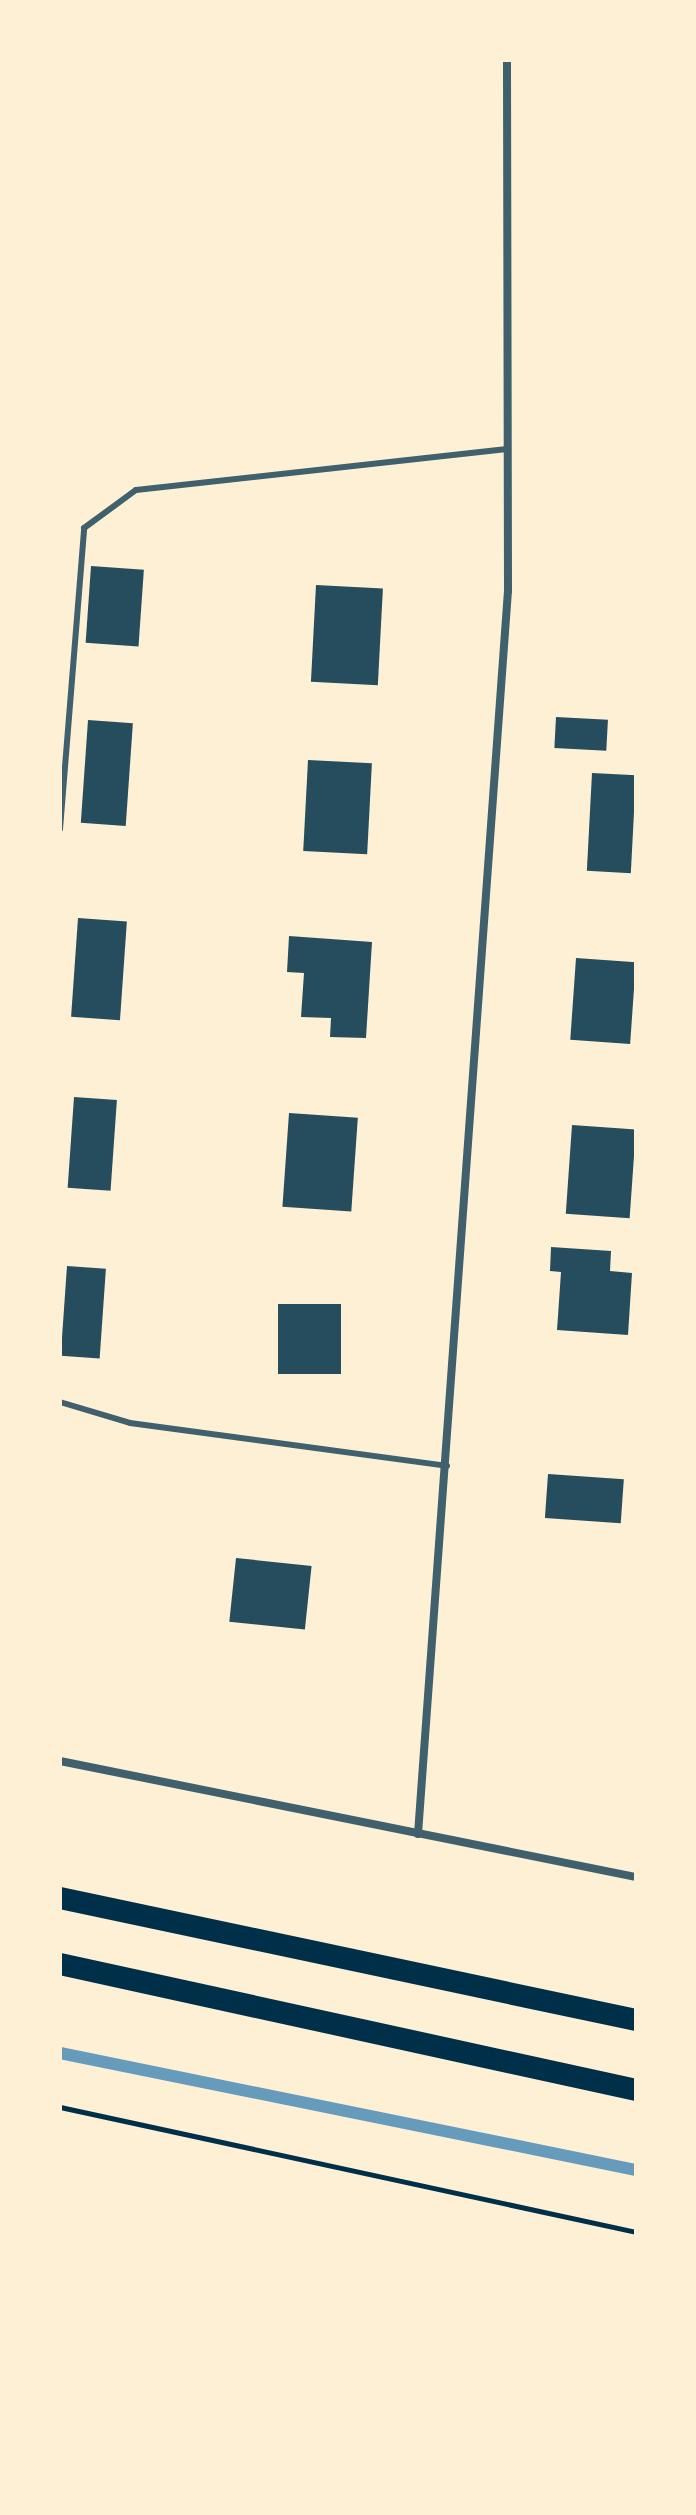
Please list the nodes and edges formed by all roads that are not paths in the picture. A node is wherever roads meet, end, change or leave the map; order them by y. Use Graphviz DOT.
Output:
graph roads {
  1 [pos="507,60"];
  2 [pos="505,449"];
  3 [pos="60,829"];
  4 [pos="60,1402"];
  5 [pos="447,1466"];
  6 [pos="60,1761"];
  7 [pos="418,1834"];
  8 [pos="636,1877"];
  9 [pos="60,1898"];
  10 [pos="60,1964"];
  11 [pos="636,2020"];
  12 [pos="636,2090"];
  1 -- 2 [label="street"];
  2 -- 3 [label="lane"];
  2 -- 5 [label="street"];
  4 -- 5 [label="lane"];
  5 -- 7 [label="street"];
  6 -- 7 [label="street"];
  7 -- 8 [label="street"];
  9 -- 11 [label="highway"];
  10 -- 12 [label="highway"];
}
